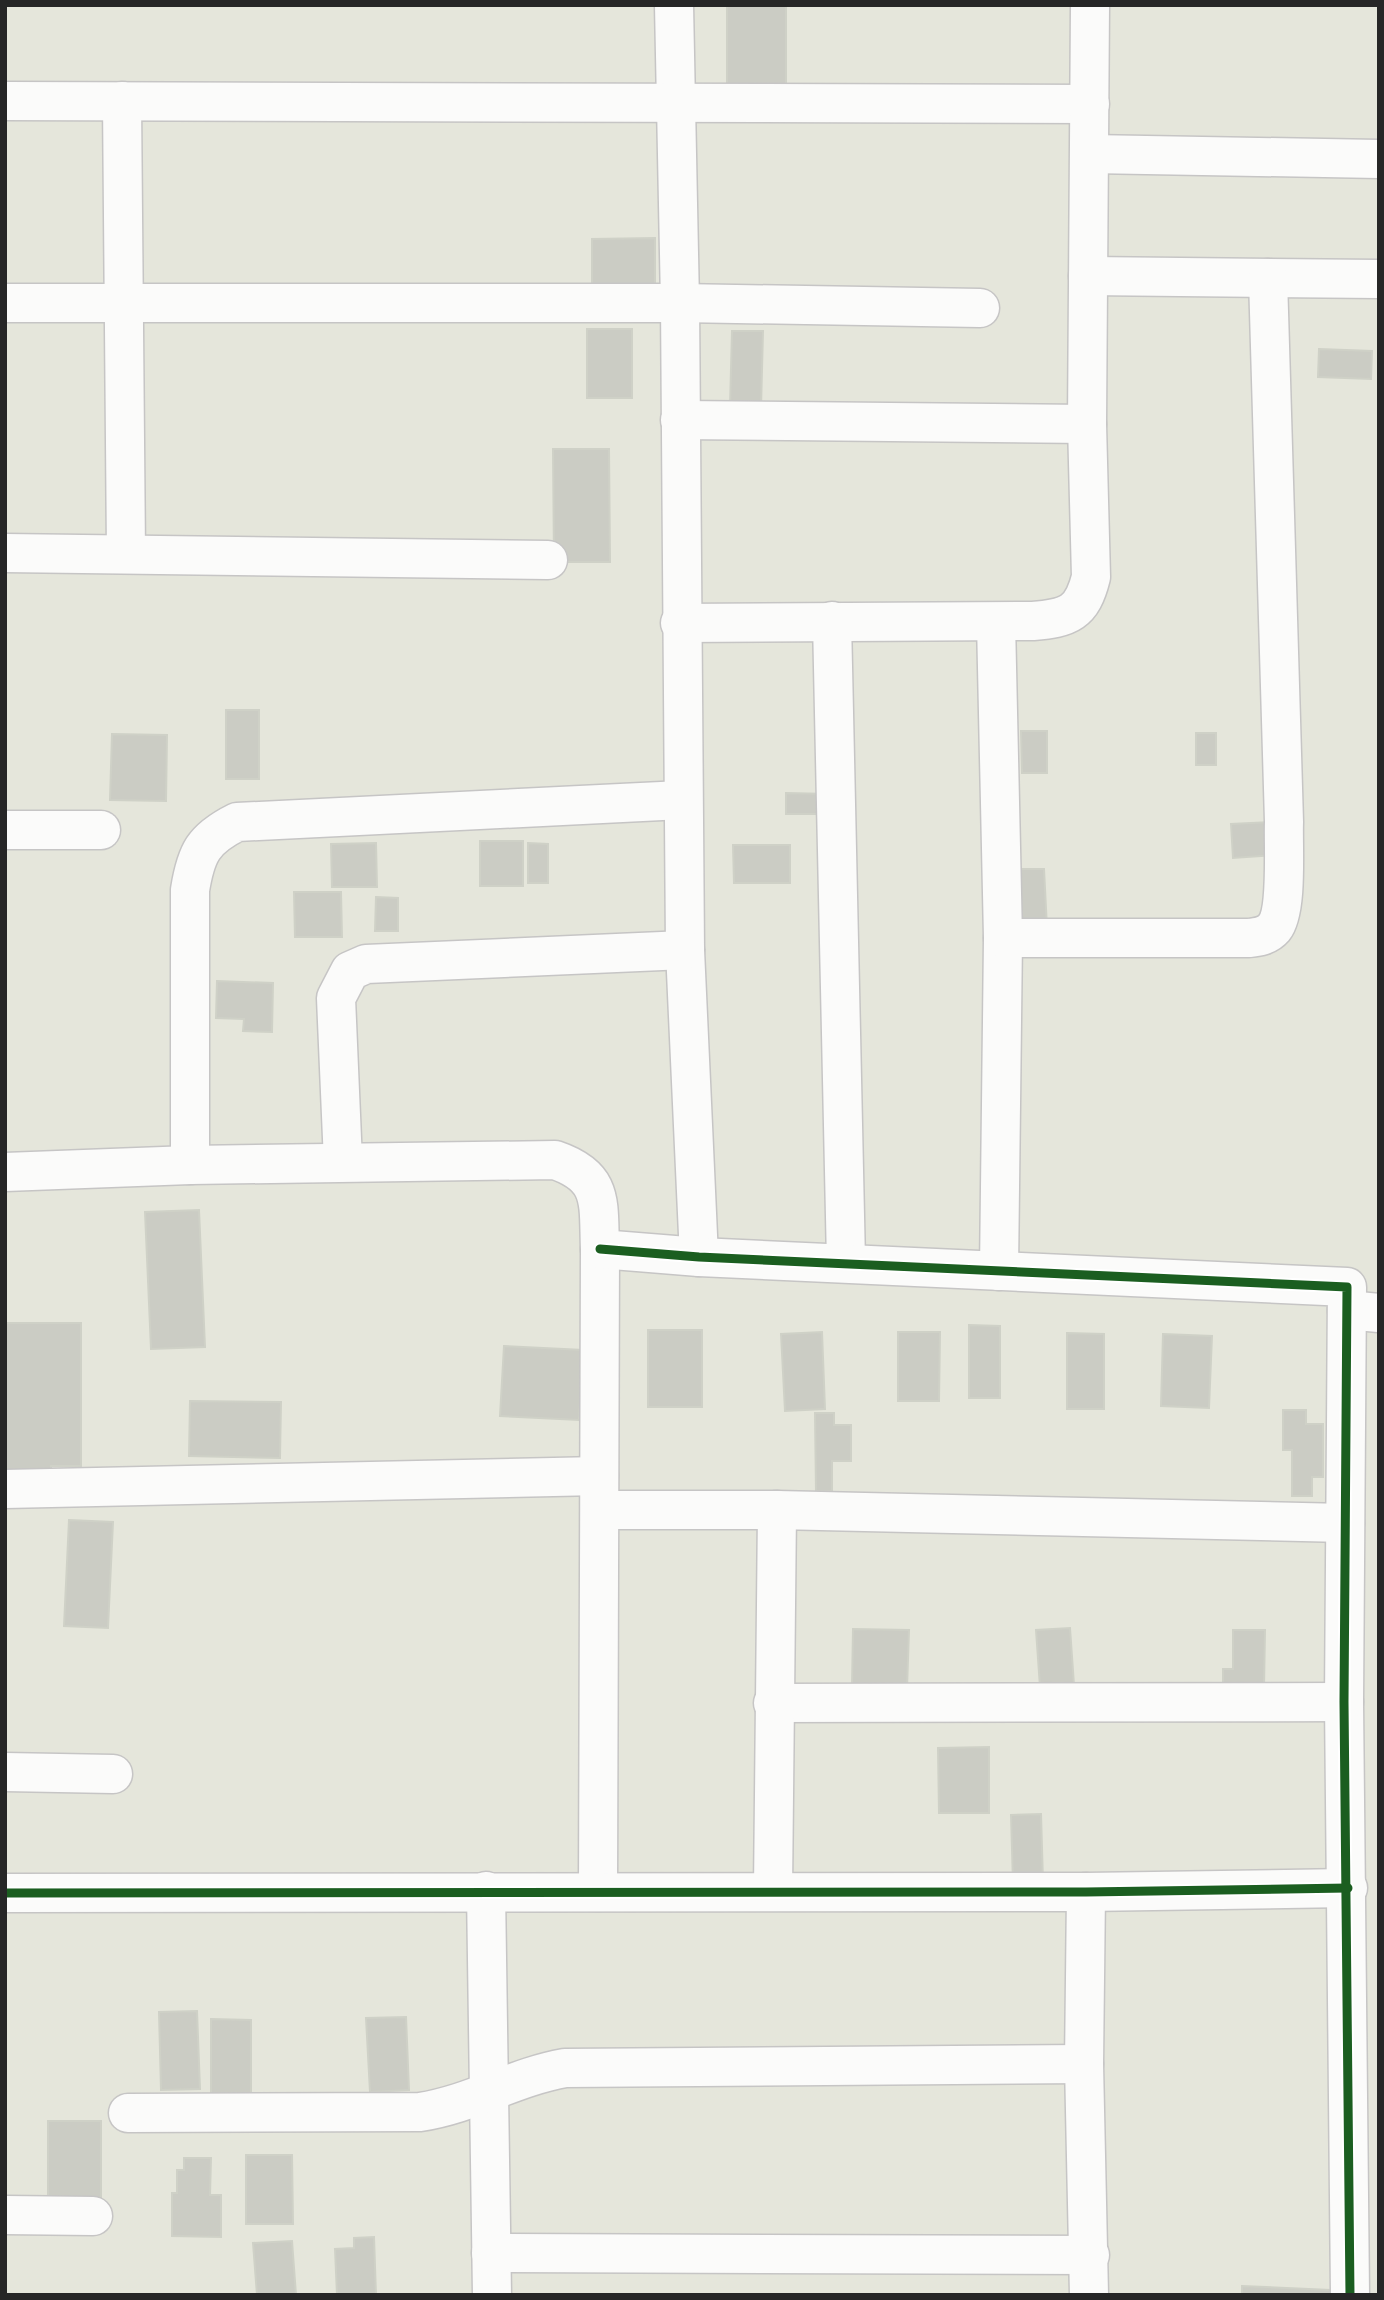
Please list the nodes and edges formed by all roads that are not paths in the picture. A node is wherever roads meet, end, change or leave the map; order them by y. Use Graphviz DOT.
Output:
graph roads {
  1 [pos="674,5"];
  2 [pos="1090,5"];
  3 [pos="122,101"];
  4 [pos="5,102"];
  5 [pos="677,102"];
  6 [pos="1090,104"];
  7 [pos="1090,154"];
  8 [pos="1379,159"];
  9 [pos="1088,276"];
  10 [pos="1268,278"];
  11 [pos="1379,279"];
  12 [pos="125,302"];
  13 [pos="5,303"];
  14 [pos="680,303"];
  15 [pos="980,308"];
  16 [pos="680,420"];
  17 [pos="1087,424"];
  18 [pos="5,553"];
  19 [pos="126,554"];
  20 [pos="548,560"];
  21 [pos="832,621"];
  22 [pos="996,622"];
  23 [pos="680,623"];
  24 [pos="682,800"];
  25 [pos="5,830"];
  26 [pos="101,830"];
  27 [pos="1003,938"];
  28 [pos="685,950"];
  29 [pos="343,1162"];
  30 [pos="190,1165"];
  31 [pos="5,1172"];
  32 [pos="600,1249"];
  33 [pos="699,1257"];
  34 [pos="846,1262"];
  35 [pos="999,1271"];
  36 [pos="1363,1312"];
  37 [pos="5,1489"];
  38 [pos="600,1493"];
  39 [pos="777,1510"];
  40 [pos="1345,1524"];
  41 [pos="1344,1702"];
  42 [pos="773,1703"];
  43 [pos="5,1772"];
  44 [pos="113,1774"];
  45 [pos="1348,1888"];
  46 [pos="773,1890"];
  47 [pos="486,1891"];
  48 [pos="598,1892"];
  49 [pos="1086,1892"];
  50 [pos="5,1893"];
  51 [pos="1084,2064"];
  52 [pos="490,2093"];
  53 [pos="128,2113"];
  54 [pos="5,2215"];
  55 [pos="93,2216"];
  56 [pos="491,2253"];
  57 [pos="1090,2255"];
  58 [pos="492,2295"];
  59 [pos="1089,2295"];
  60 [pos="1350,2295"];
  1 -- 5 [label="street"];
  2 -- 6 [label="street"];
  3 -- 4 [label="street"];
  3 -- 5 [label="street"];
  3 -- 12 [label="street"];
  5 -- 6 [label="street"];
  5 -- 14 [label="street"];
  6 -- 7 [label="street"];
  7 -- 8 [label="street"];
  7 -- 9 [label="street"];
  9 -- 10 [label="street"];
  9 -- 17 [label="street"];
  10 -- 11 [label="street"];
  10 -- 27 [label="street"];
  12 -- 13 [label="street"];
  12 -- 14 [label="street"];
  12 -- 19 [label="street"];
  14 -- 15 [label="street"];
  14 -- 16 [label="street"];
  16 -- 17 [label="street"];
  16 -- 23 [label="street"];
  17 -- 22 [label="street"];
  18 -- 19 [label="street"];
  19 -- 20 [label="street"];
  21 -- 22 [label="street"];
  21 -- 23 [label="street"];
  21 -- 34 [label="street"];
  22 -- 27 [label="street"];
  23 -- 24 [label="street"];
  24 -- 28 [label="street"];
  24 -- 30 [label="street"];
  25 -- 26 [label="street"];
  27 -- 35 [label="street"];
  28 -- 29 [label="street"];
  28 -- 33 [label="street"];
  29 -- 30 [label="street"];
  29 -- 32 [label="street"];
  30 -- 31 [label="street"];
  32 -- 33 [label="street"];
  32 -- 38 [label="street"];
  33 -- 34 [label="street"];
  34 -- 35 [label="street"];
  35 -- 36 [label="street"];
  36 -- 40 [label="street"];
  37 -- 38 [label="street"];
  38 -- 39 [label="street"];
  38 -- 48 [label="street"];
  39 -- 40 [label="street"];
  39 -- 42 [label="street"];
  40 -- 41 [label="street"];
  41 -- 42 [label="street"];
  41 -- 45 [label="street"];
  42 -- 46 [label="street"];
  43 -- 44 [label="street"];
  45 -- 49 [label="street"];
  45 -- 60 [label="street"];
  46 -- 48 [label="street"];
  46 -- 49 [label="street"];
  47 -- 48 [label="street"];
  47 -- 50 [label="street"];
  47 -- 52 [label="street"];
  49 -- 51 [label="street"];
  51 -- 52 [label="street"];
  51 -- 57 [label="street"];
  52 -- 53 [label="street"];
  52 -- 56 [label="street"];
  54 -- 55 [label="street"];
  56 -- 57 [label="street"];
  56 -- 58 [label="street"];
  57 -- 59 [label="street"];
}
